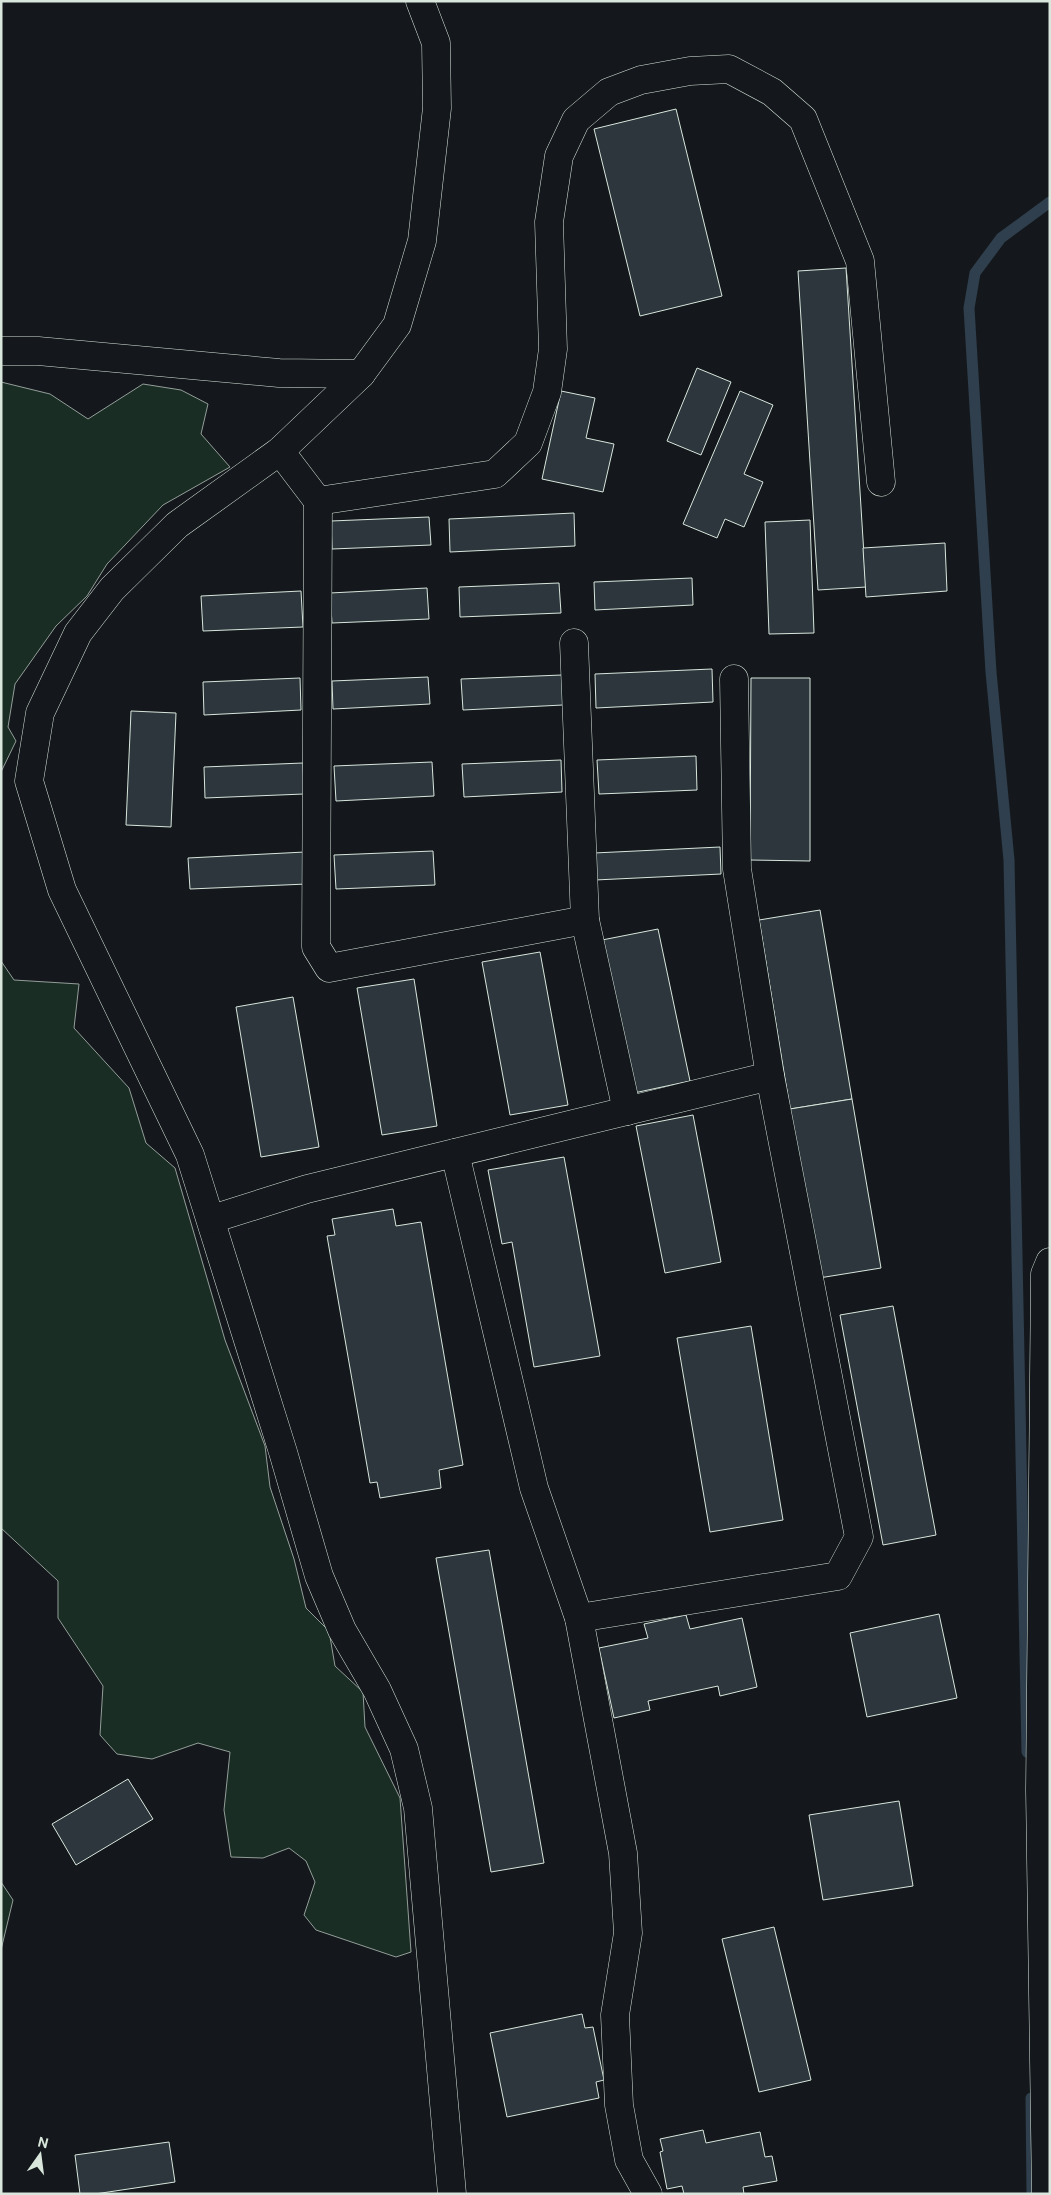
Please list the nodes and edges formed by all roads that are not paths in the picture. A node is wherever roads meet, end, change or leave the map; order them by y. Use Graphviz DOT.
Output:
graph roads {
  1 [pos="420,1"];
  2 [pos="1,351"];
  3 [pos="361,374"];
  4 [pos="280,451"];
  5 [pos="881,482"];
  6 [pos="318,501"];
  7 [pos="574,642"];
  8 [pos="734,679"];
  9 [pos="585,920"];
  10 [pos="770,1076"];
  11 [pos="627,1110"];
  12 [pos="455,1153"];
  13 [pos="212,1219"];
  14 [pos="1050,1262"];
  15 [pos="579,1618"];
  16 [pos="452,2194"];
  17 [pos="648,2194"];
  18 [pos="1046,2194"];
  1 -- 3 [label="street"];
  2 -- 3 [label="street"];
  3 -- 4 [label="street"];
  4 -- 6 [label="street"];
  4 -- 13 [label="street"];
  5 -- 6 [label="street"];
  6 -- 9 [label="street"];
  7 -- 9 [label="street"];
  8 -- 10 [label="street"];
  9 -- 11 [label="street"];
  10 -- 11 [label="street"];
  10 -- 15 [label="street"];
  11 -- 12 [label="street"];
  12 -- 13 [label="street"];
  12 -- 15 [label="street"];
  13 -- 16 [label="street"];
  14 -- 18 [label="street"];
  15 -- 17 [label="street"];
}
